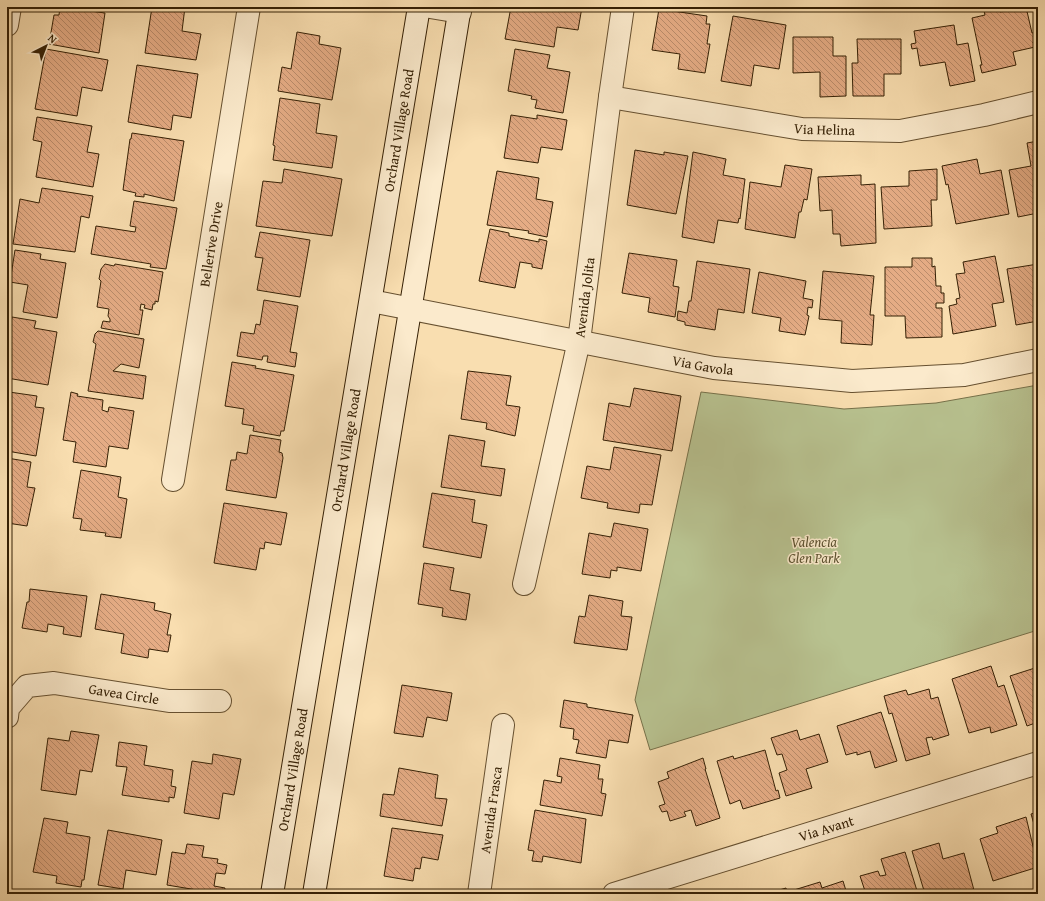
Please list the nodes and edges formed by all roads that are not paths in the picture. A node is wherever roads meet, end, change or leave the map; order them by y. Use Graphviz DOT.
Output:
graph roads {
  1 [pos="10,7"];
  2 [pos="249,7"];
  3 [pos="419,7"];
  4 [pos="430,7"];
  5 [pos="623,7"];
  6 [pos="460,9"];
  7 [pos="7,25"];
  8 [pos="610,97"];
  9 [pos="1038,102"];
  10 [pos="371,301"];
  11 [pos="410,308"];
  12 [pos="578,341"];
  13 [pos="1038,360"];
  14 [pos="173,480"];
  15 [pos="524,584"];
  16 [pos="220,701"];
  17 [pos="7,717"];
  18 [pos="503,725"];
  19 [pos="1038,763"];
  20 [pos="272,894"];
  21 [pos="314,894"];
  22 [pos="480,894"];
  23 [pos="614,894"];
  1 -- 7 [label="street"];
  2 -- 14 [label="street, Bellerive Drive"];
  3 -- 10 [label="street, Orchard Village Road"];
  4 -- 6 [label="street"];
  5 -- 8 [label="street, Avenida Jolita"];
  6 -- 11 [label="street"];
  8 -- 9 [label="street, Via Helina"];
  8 -- 12 [label="street, Avenida Jolita"];
  10 -- 11 [label="street, Via Gavola"];
  10 -- 20 [label="street, Orchard Village Road"];
  11 -- 12 [label="street, Via Gavola"];
  11 -- 21 [label="street"];
  12 -- 13 [label="street, Via Gavola"];
  12 -- 15 [label="street, Avenida Jolita"];
  16 -- 17 [label="street, Gavea Circle"];
  18 -- 22 [label="street, Avenida Frasca"];
  19 -- 23 [label="street, Via Avant"];
}
